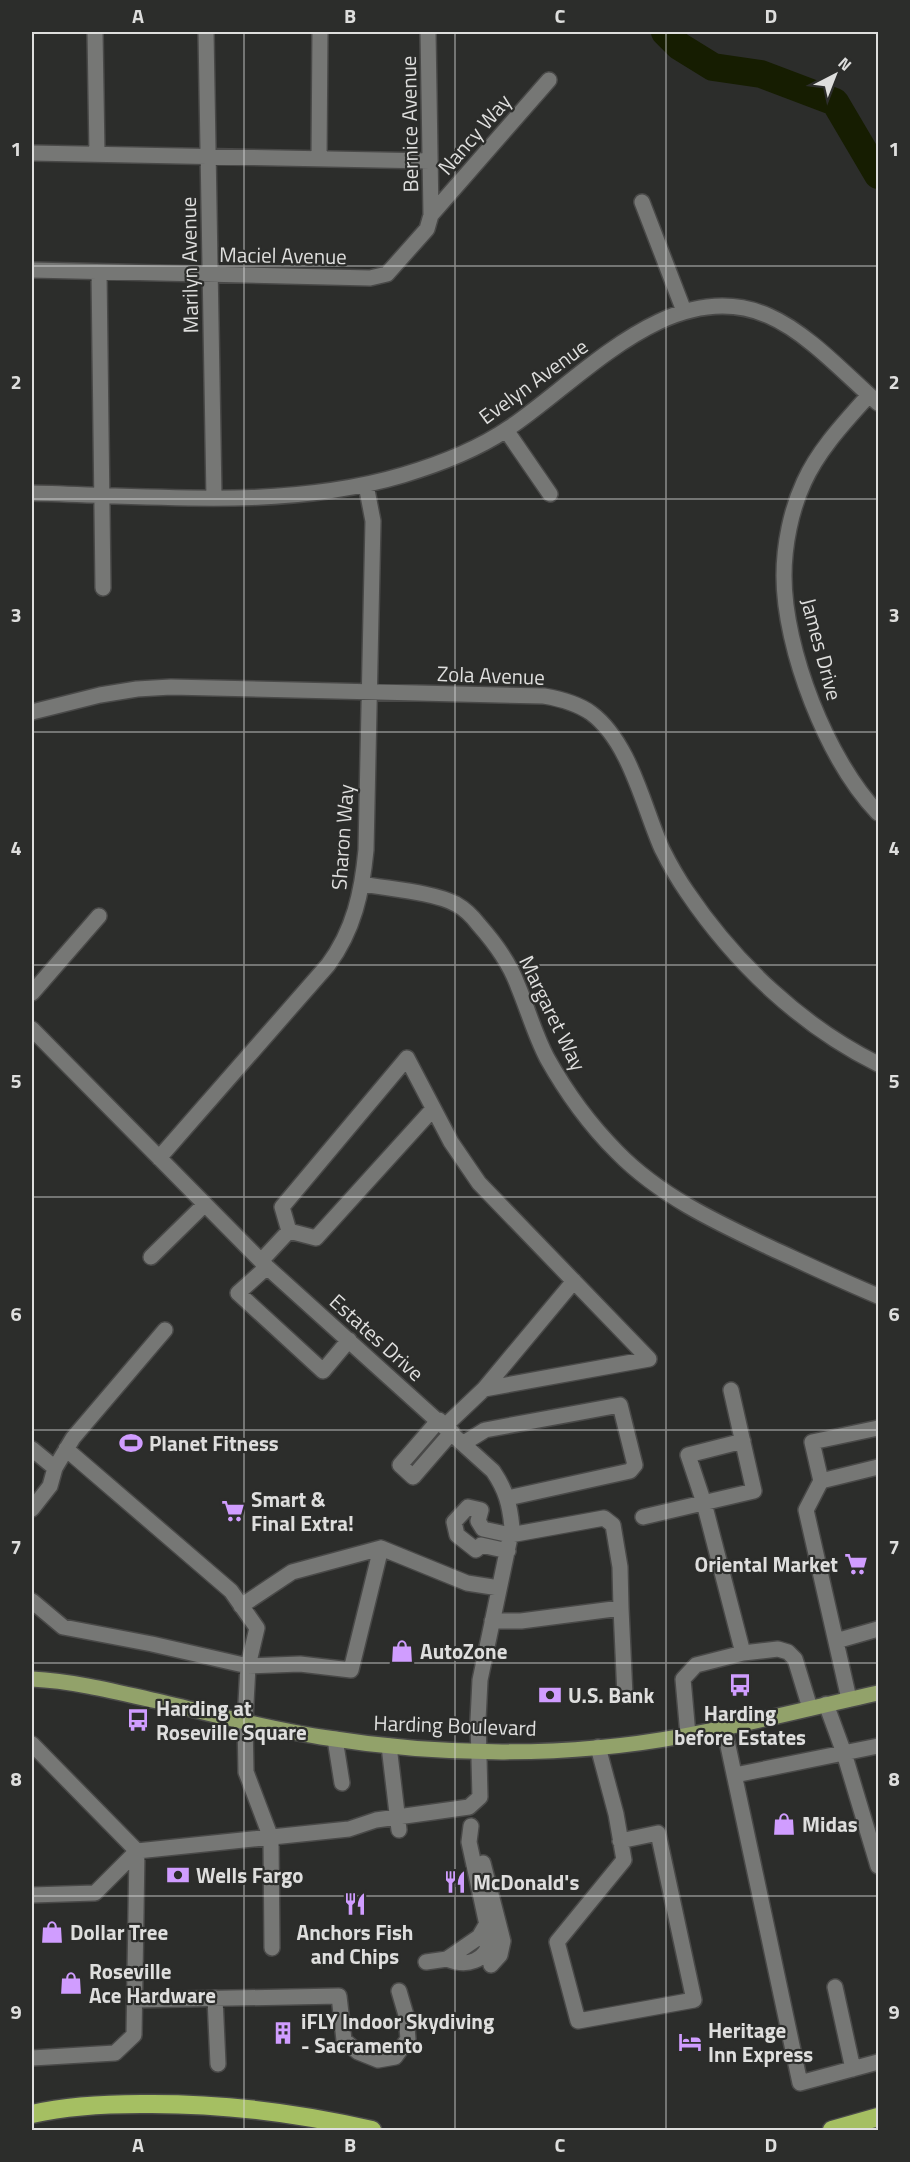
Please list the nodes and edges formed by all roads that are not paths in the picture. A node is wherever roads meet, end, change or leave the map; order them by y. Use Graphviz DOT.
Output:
graph roads {
  1 [pos="95,32"];
  2 [pos="206,32"];
  3 [pos="320,32"];
  4 [pos="428,32"];
  5 [pos="549,81"];
  6 [pos="32,153"];
  7 [pos="97,154"];
  8 [pos="208,156"];
  9 [pos="319,159"];
  10 [pos="430,161"];
  11 [pos="642,202"];
  12 [pos="431,215"];
  13 [pos="32,270"];
  14 [pos="99,272"];
  15 [pos="210,274"];
  16 [pos="684,310"];
  17 [pos="874,399"];
  18 [pos="506,430"];
  19 [pos="366,485"];
  20 [pos="32,493"];
  21 [pos="550,494"];
  22 [pos="101,495"];
  23 [pos="214,497"];
  24 [pos="103,588"];
  25 [pos="370,693"];
  26 [pos="32,712"];
  27 [pos="879,813"];
  28 [pos="363,884"];
  29 [pos="99,916"];
  30 [pos="32,993"];
  31 [pos="32,1029"];
  32 [pos="879,1064"];
  33 [pos="433,1109"];
  34 [pos="159,1158"];
  35 [pos="205,1204"];
  36 [pos="289,1231"];
  37 [pos="151,1257"];
  38 [pos="264,1264"];
  39 [pos="574,1281"];
  40 [pos="879,1296"];
  41 [pos="165,1330"];
  42 [pos="349,1340"];
  43 [pos="484,1389"];
  44 [pos="731,1390"];
  45 [pos="879,1428"];
  46 [pos="450,1430"];
  47 [pos="743,1440"];
  48 [pos="32,1449"];
  49 [pos="66,1449"];
  50 [pos="879,1467"];
  51 [pos="55,1468"];
  52 [pos="821,1481"];
  53 [pos="508,1498"];
  54 [pos="704,1503"];
  55 [pos="32,1509"];
  56 [pos="644,1516"];
  57 [pos="509,1543"];
  58 [pos="381,1548"];
  59 [pos="499,1588"];
  60 [pos="32,1601"];
  61 [pos="241,1606"];
  62 [pos="621,1608"];
  63 [pos="492,1621"];
  64 [pos="879,1629"];
  65 [pos="836,1641"];
  66 [pos="743,1653"];
  67 [pos="248,1666"];
  68 [pos="32,1679"];
  69 [pos="879,1693"];
  70 [pos="625,1696"];
  71 [pos="849,1699"];
  72 [pos="826,1704"];
  73 [pos="810,1708"];
  74 [pos="245,1721"];
  75 [pos="724,1727"];
  76 [pos="688,1735"];
  77 [pos="335,1739"];
  78 [pos="32,1744"];
  79 [pos="389,1746"];
  80 [pos="879,1746"];
  81 [pos="598,1747"];
  82 [pos="478,1750"];
  83 [pos="844,1753"];
  84 [pos="735,1775"];
  85 [pos="342,1783"];
  86 [pos="469,1807"];
  87 [pos="398,1824"];
  88 [pos="471,1826"];
  89 [pos="271,1838"];
  90 [pos="620,1840"];
  91 [pos="137,1851"];
  92 [pos="879,1866"];
  93 [pos="32,1895"];
  94 [pos="272,1948"];
  95 [pos="426,1962"];
  96 [pos="491,1965"];
  97 [pos="835,1987"];
  98 [pos="399,1991"];
  99 [pos="215,1998"];
  100 [pos="134,2000"];
  101 [pos="32,2058"];
  102 [pos="879,2062"];
  103 [pos="218,2064"];
  104 [pos="853,2069"];
  105 [pos="32,2114"];
  106 [pos="879,2117"];
  107 [pos="372,2130"];
  108 [pos="832,2130"];
  1 -- 7 [label="street"];
  2 -- 8 [label="street, Marilyn Avenue"];
  3 -- 9 [label="street"];
  4 -- 10 [label="street, Bernice Avenue"];
  5 -- 12 [label="street, Nancy Way"];
  6 -- 7 [label="street"];
  7 -- 8 [label="street"];
  8 -- 9 [label="street"];
  8 -- 15 [label="street, Marilyn Avenue"];
  9 -- 10 [label="street"];
  10 -- 12 [label="street, Bernice Avenue"];
  11 -- 16 [label="street"];
  12 -- 15 [label="street, Maciel Avenue"];
  13 -- 14 [label="street, Maciel Avenue"];
  14 -- 15 [label="street, Maciel Avenue"];
  14 -- 22 [label="street"];
  15 -- 23 [label="street, Marilyn Avenue"];
  16 -- 17 [label="street, Evelyn Avenue"];
  16 -- 18 [label="street, Evelyn Avenue"];
  17 -- 27 [label="street, James Drive"];
  18 -- 19 [label="street, Evelyn Avenue"];
  18 -- 21 [label="street"];
  19 -- 23 [label="street, Evelyn Avenue"];
  19 -- 25 [label="street, Sharon Way"];
  20 -- 22 [label="street, Evelyn Avenue"];
  22 -- 23 [label="street, Evelyn Avenue"];
  22 -- 24 [label="street"];
  25 -- 26 [label="street, Zola Avenue"];
  25 -- 28 [label="street, Sharon Way"];
  25 -- 32 [label="street, Zola Avenue"];
  28 -- 34 [label="street, Sharon Way"];
  28 -- 40 [label="street, Margaret Way"];
  29 -- 30 [label="street"];
  31 -- 34 [label="street, Estates Drive"];
  33 -- 36 [label="street"];
  33 -- 36 [label="street"];
  33 -- 39 [label="street"];
  34 -- 35 [label="street, Estates Drive"];
  35 -- 37 [label="street"];
  35 -- 38 [label="street, Estates Drive"];
  36 -- 38 [label="street"];
  38 -- 42 [label="street, Estates Drive"];
  38 -- 42 [label="street"];
  39 -- 43 [label="street"];
  39 -- 43 [label="street"];
  41 -- 49 [label="street"];
  42 -- 46 [label="street, Estates Drive"];
  43 -- 46 [label="street"];
  44 -- 47 [label="street"];
  45 -- 52 [label="street"];
  46 -- 53 [label="street, Estates Drive"];
  46 -- 53 [label="street"];
  47 -- 54 [label="street"];
  47 -- 54 [label="street"];
  48 -- 51 [label="street"];
  49 -- 51 [label="street"];
  49 -- 61 [label="street"];
  50 -- 52 [label="street"];
  51 -- 55 [label="street"];
  52 -- 65 [label="street"];
  53 -- 57 [label="street, Estates Drive"];
  54 -- 56 [label="street"];
  54 -- 66 [label="street"];
  57 -- 59 [label="street, Estates Drive"];
  57 -- 62 [label="street"];
  58 -- 59 [label="street"];
  58 -- 61 [label="street"];
  58 -- 67 [label="street"];
  59 -- 63 [label="street, Estates Drive"];
  60 -- 67 [label="street"];
  61 -- 67 [label="street"];
  62 -- 63 [label="street"];
  62 -- 70 [label="street"];
  63 -- 82 [label="street, Estates Drive"];
  64 -- 65 [label="street"];
  65 -- 71 [label="street"];
  66 -- 73 [label="street"];
  66 -- 76 [label="street"];
  67 -- 74 [label="street"];
  68 -- 74 [label="main road, Harding Boulevard"];
  69 -- 71 [label="main road, Harding Boulevard"];
  71 -- 72 [label="main road, Harding Boulevard"];
  72 -- 73 [label="main road, Harding Boulevard"];
  72 -- 83 [label="street"];
  73 -- 75 [label="main road, Harding Boulevard"];
  74 -- 77 [label="main road, Harding Boulevard"];
  74 -- 89 [label="street"];
  75 -- 76 [label="main road, Harding Boulevard"];
  75 -- 84 [label="street"];
  76 -- 81 [label="main road, Harding Boulevard"];
  77 -- 79 [label="main road, Harding Boulevard"];
  77 -- 85 [label="street"];
  78 -- 91 [label="street"];
  79 -- 82 [label="main road, Harding Boulevard"];
  79 -- 87 [label="street"];
  80 -- 83 [label="street"];
  81 -- 82 [label="main road, Harding Boulevard"];
  81 -- 90 [label="street"];
  82 -- 86 [label="street, Estates Drive"];
  83 -- 84 [label="street"];
  83 -- 92 [label="street"];
  84 -- 104 [label="street"];
  86 -- 87 [label="street"];
  86 -- 88 [label="street"];
  87 -- 89 [label="street"];
  88 -- 95 [label="street"];
  88 -- 96 [label="street"];
  89 -- 91 [label="street"];
  89 -- 94 [label="street"];
  90 -- 90 [label="street"];
  91 -- 93 [label="street"];
  91 -- 100 [label="street"];
  97 -- 104 [label="street"];
  98 -- 99 [label="street"];
  99 -- 100 [label="street"];
  99 -- 103 [label="street"];
  100 -- 101 [label="street"];
  102 -- 104 [label="street"];
  105 -- 107 [label="highway"];
  106 -- 108 [label="highway"];
}
